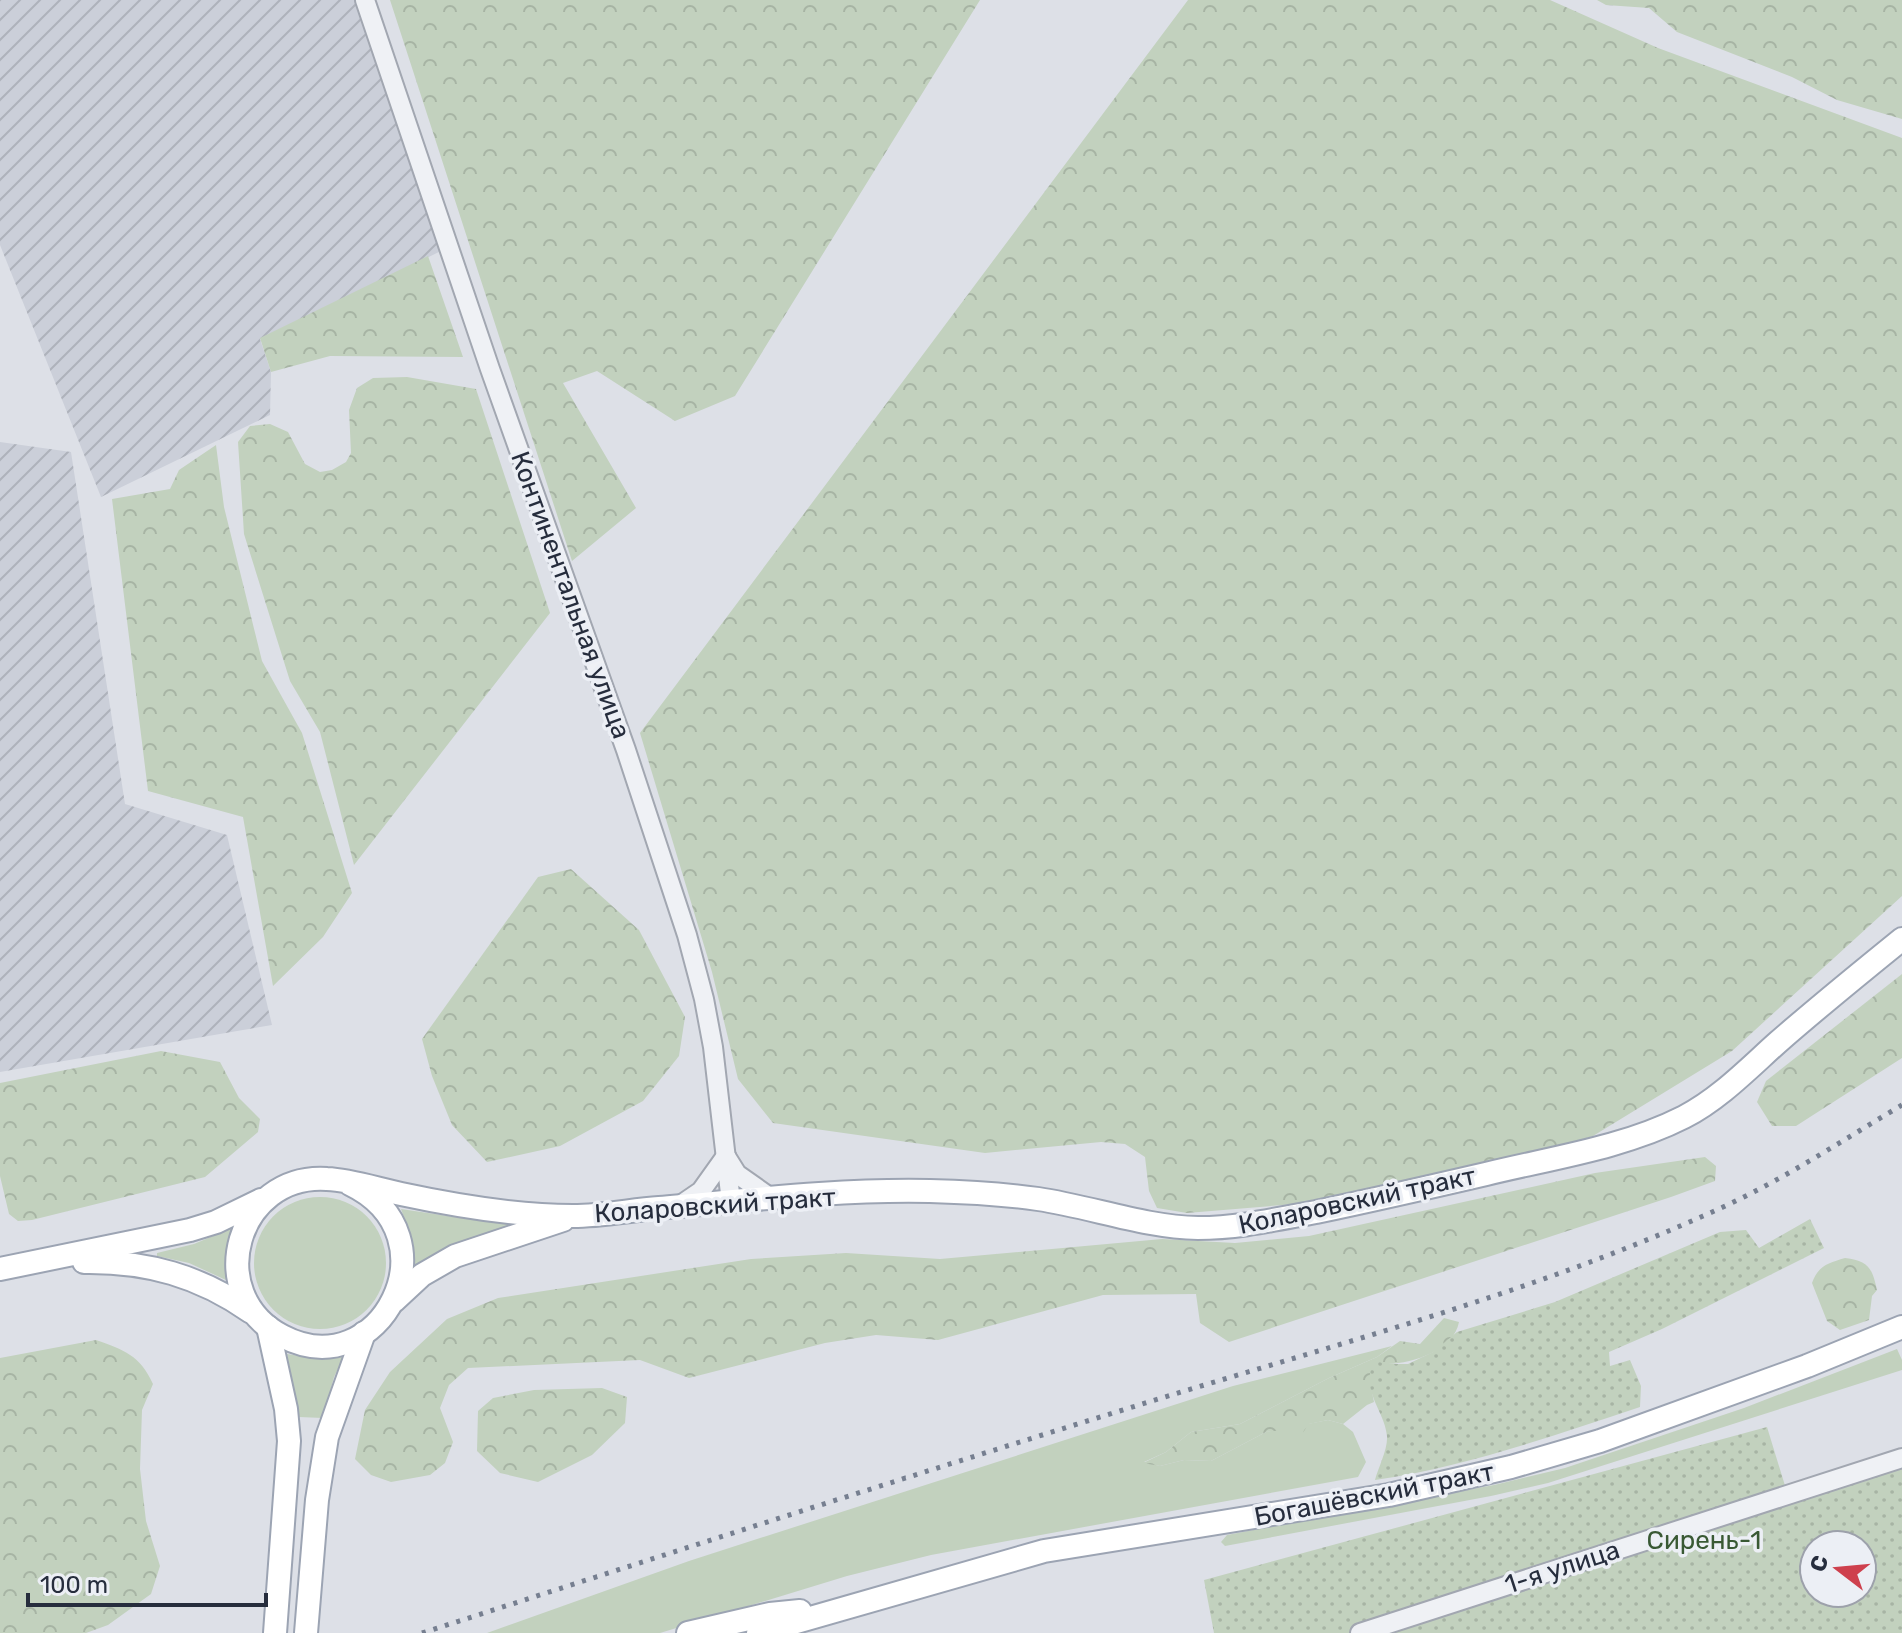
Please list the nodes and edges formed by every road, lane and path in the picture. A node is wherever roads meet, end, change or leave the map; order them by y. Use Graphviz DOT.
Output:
graph roads {
  1 [pos="365,0"];
  2 [pos="1902,939"];
  3 [pos="726,1156"];
  4 [pos="350,1184"];
  5 [pos="269,1196"];
  6 [pos="771,1198"];
  7 [pos="731,1202"];
  8 [pos="679,1206"];
  9 [pos="575,1216"];
  10 [pos="35,1263"];
  11 [pos="0,1269"];
  12 [pos="393,1302"];
  13 [pos="262,1322"];
  14 [pos="1902,1327"];
  15 [pos="364,1333"];
  16 [pos="1902,1458"];
  17 [pos="833,1613"];
  18 [pos="275,1633"];
  19 [pos="306,1633"];
  20 [pos="688,1633"];
  21 [pos="758,1633"];
  22 [pos="799,1633"];
  23 [pos="1360,1633"];
  1 -- 3 [label="street, Континентальная улица"];
  2 -- 6 [label="main road, Коларовский тракт"];
  3 -- 6 [label="street"];
  3 -- 7 [label="street, Континентальная улица"];
  3 -- 8 [label="street"];
  4 -- 5 [label="main road"];
  4 -- 9 [label="main road"];
  4 -- 12 [label="main road"];
  5 -- 10 [label="main road"];
  5 -- 13 [label="main road"];
  6 -- 7 [label="main road, Коларовский тракт"];
  7 -- 8 [label="main road, Коларовский тракт"];
  8 -- 9 [label="main road, Коларовский тракт"];
  9 -- 12 [label="main road"];
  10 -- 11 [label="main road"];
  10 -- 13 [label="main road"];
  12 -- 15 [label="main road"];
  13 -- 15 [label="main road"];
  13 -- 18 [label="main road"];
  14 -- 17 [label="main road, Богашёвский тракт"];
  15 -- 19 [label="main road"];
  16 -- 23 [label="street, 1-я улица"];
  17 -- 20 [label="main road"];
  17 -- 21 [label="main road, Богашёвский тракт"];
  17 -- 22 [label="main road, Богашёвский тракт"];
}
